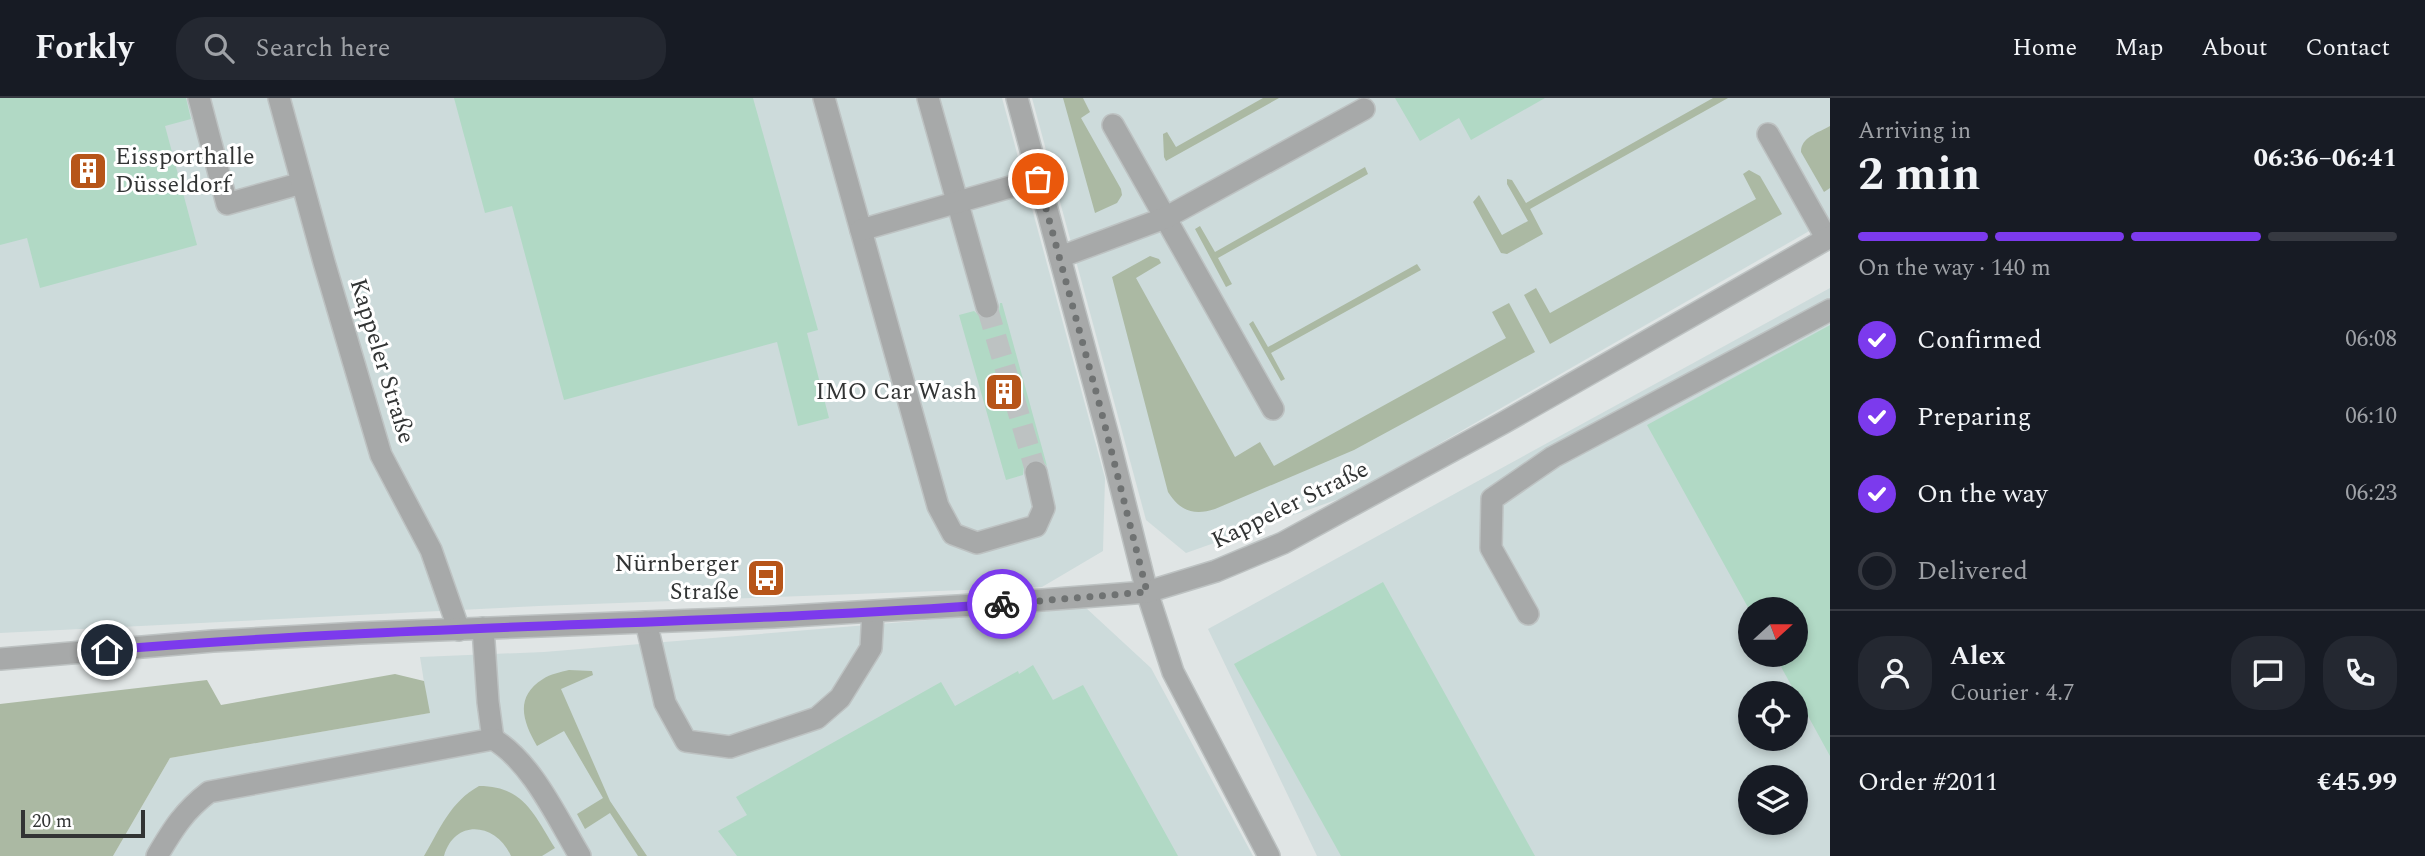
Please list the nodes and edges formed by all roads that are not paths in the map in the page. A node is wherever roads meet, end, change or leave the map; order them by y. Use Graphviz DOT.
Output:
graph roads {
  1 [pos="199,98"];
  2 [pos="279,98"];
  3 [pos="824,98"];
  4 [pos="928,98"];
  5 [pos="1017,98"];
  6 [pos="1364,110"];
  7 [pos="1113,125"];
  8 [pos="1768,134"];
  9 [pos="1038,179"];
  10 [pos="302,183"];
  11 [pos="956,203"];
  12 [pos="1165,218"];
  13 [pos="861,230"];
  14 [pos="1829,238"];
  15 [pos="1060,257"];
  16 [pos="987,307"];
  17 [pos="1830,310"];
  18 [pos="1273,409"];
  19 [pos="1036,472"];
  20 [pos="1147,592"];
  21 [pos="873,612"];
  22 [pos="1528,614"];
  23 [pos="646,622"];
  24 [pos="483,628"];
  25 [pos="459,630"];
  26 [pos="0,659"];
  27 [pos="493,739"];
  28 [pos="157,856"];
  29 [pos="580,856"];
  30 [pos="1269,856"];
  1 -- 10 [label="street"];
  2 -- 10 [label="street, Kappeler Straße"];
  3 -- 13 [label="street"];
  4 -- 11 [label="street"];
  5 -- 9 [label="street"];
  6 -- 12 [label="street"];
  7 -- 12 [label="street"];
  8 -- 14 [label="street"];
  9 -- 11 [label="street"];
  9 -- 15 [label="street"];
  10 -- 25 [label="street, Kappeler Straße"];
  11 -- 13 [label="street"];
  11 -- 16 [label="street"];
  12 -- 15 [label="street"];
  12 -- 18 [label="street"];
  13 -- 19 [label="street"];
  14 -- 20 [label="street, Kappeler Straße"];
  15 -- 20 [label="street"];
  17 -- 22 [label="street"];
  20 -- 21 [label="street, Kappeler Straße"];
  20 -- 30 [label="street"];
  21 -- 23 [label="street, Kappeler Straße"];
  21 -- 23 [label="street"];
  23 -- 24 [label="street, Kappeler Straße"];
  24 -- 25 [label="street, Kappeler Straße"];
  24 -- 27 [label="street"];
  25 -- 26 [label="street, Kappeler Straße"];
  27 -- 28 [label="street"];
  27 -- 29 [label="street"];
}
